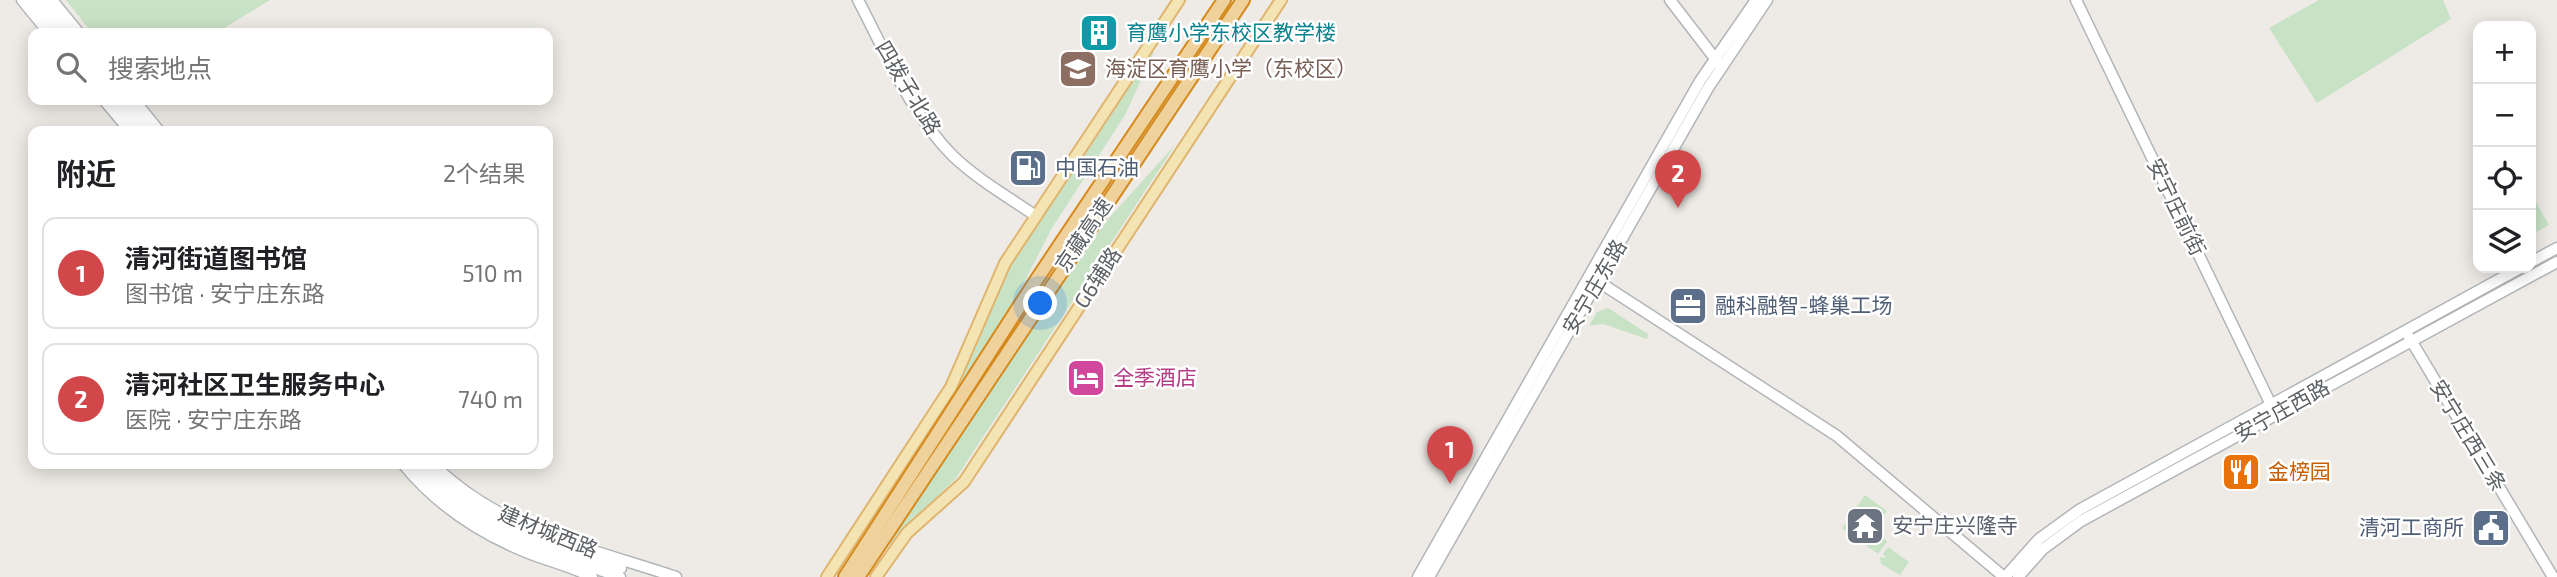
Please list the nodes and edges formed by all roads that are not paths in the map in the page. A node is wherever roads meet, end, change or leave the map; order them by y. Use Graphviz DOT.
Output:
graph roads {
  1 [pos="22,0"];
  2 [pos="32,0"];
  3 [pos="42,0"];
  4 [pos="52,0"];
  5 [pos="858,0"];
  6 [pos="1179,0"];
  7 [pos="1224,0"];
  8 [pos="1243,0"];
  9 [pos="1281,0"];
  10 [pos="1670,0"];
  11 [pos="1756,0"];
  12 [pos="1767,0"];
  13 [pos="2076,0"];
  14 [pos="45,28"];
  15 [pos="55,28"];
  16 [pos="65,28"];
  17 [pos="75,28"];
  18 [pos="1719,65"];
  19 [pos="108,105"];
  20 [pos="119,105"];
  21 [pos="127,105"];
  22 [pos="135,105"];
  23 [pos="137,105"];
  24 [pos="126,126"];
  25 [pos="141,126"];
  26 [pos="142,126"];
  27 [pos="143,126"];
  28 [pos="155,126"];
  29 [pos="1036,216"];
  30 [pos="2557,248"];
  31 [pos="2536,259"];
  32 [pos="2557,262"];
  33 [pos="2511,273"];
  34 [pos="1598,282"];
  35 [pos="2406,331"];
  36 [pos="2412,341"];
  37 [pos="2273,409"];
  38 [pos="408,469"];
  39 [pos="418,469"];
  40 [pos="428,469"];
  41 [pos="438,469"];
  42 [pos="837,574"];
  43 [pos="592,577"];
  44 [pos="620,577"];
  45 [pos="648,577"];
  46 [pos="676,577"];
  47 [pos="876,577"];
  48 [pos="1418,577"];
  49 [pos="1429,577"];
  50 [pos="2005,577"];
  51 [pos="2018,577"];
  52 [pos="2553,577"];
  1 -- 14 [label="main road"];
  2 -- 15 [label="main road"];
  3 -- 16 [label="main road"];
  4 -- 17 [label="main road"];
  5 -- 29 [label="main road, 四拨子北路"];
  6 -- 29 [label="main road"];
  7 -- 42 [label="highway, 京藏高速"];
  8 -- 42 [label="highway, 京藏高速"];
  9 -- 47 [label="main road, G6辅路"];
  10 -- 18 [label="main road"];
  11 -- 18 [label="main road, 安宁庄东路"];
  12 -- 18 [label="main road, 安宁庄东路"];
  13 -- 37 [label="main road, 安宁庄前街"];
  18 -- 34 [label="main road, 安宁庄东路"];
  18 -- 48 [label="main road, 安宁庄东路"];
  19 -- 24 [label="main road"];
  20 -- 25 [label="main road"];
  21 -- 26 [label="main road"];
  22 -- 27 [label="main road"];
  23 -- 28 [label="main road"];
  29 -- 42 [label="main road"];
  30 -- 31 [label="main road"];
  32 -- 36 [label="main road, 安宁庄西路"];
  33 -- 35 [label="main road, 安宁庄西路"];
  34 -- 49 [label="main road, 安宁庄东路"];
  34 -- 50 [label="main road"];
  35 -- 36 [label="main road, 安宁庄西三条"];
  35 -- 37 [label="main road, 安宁庄西路"];
  36 -- 37 [label="main road, 安宁庄西路"];
  36 -- 52 [label="main road, 安宁庄西三条"];
  37 -- 50 [label="main road, 安宁庄西路"];
  37 -- 51 [label="main road, 安宁庄西路"];
  38 -- 43 [label="main road, 建材城西路"];
  39 -- 44 [label="main road, 建材城西路"];
  40 -- 45 [label="main road, 建材城西路"];
  41 -- 46 [label="main road, 建材城西路"];
}
